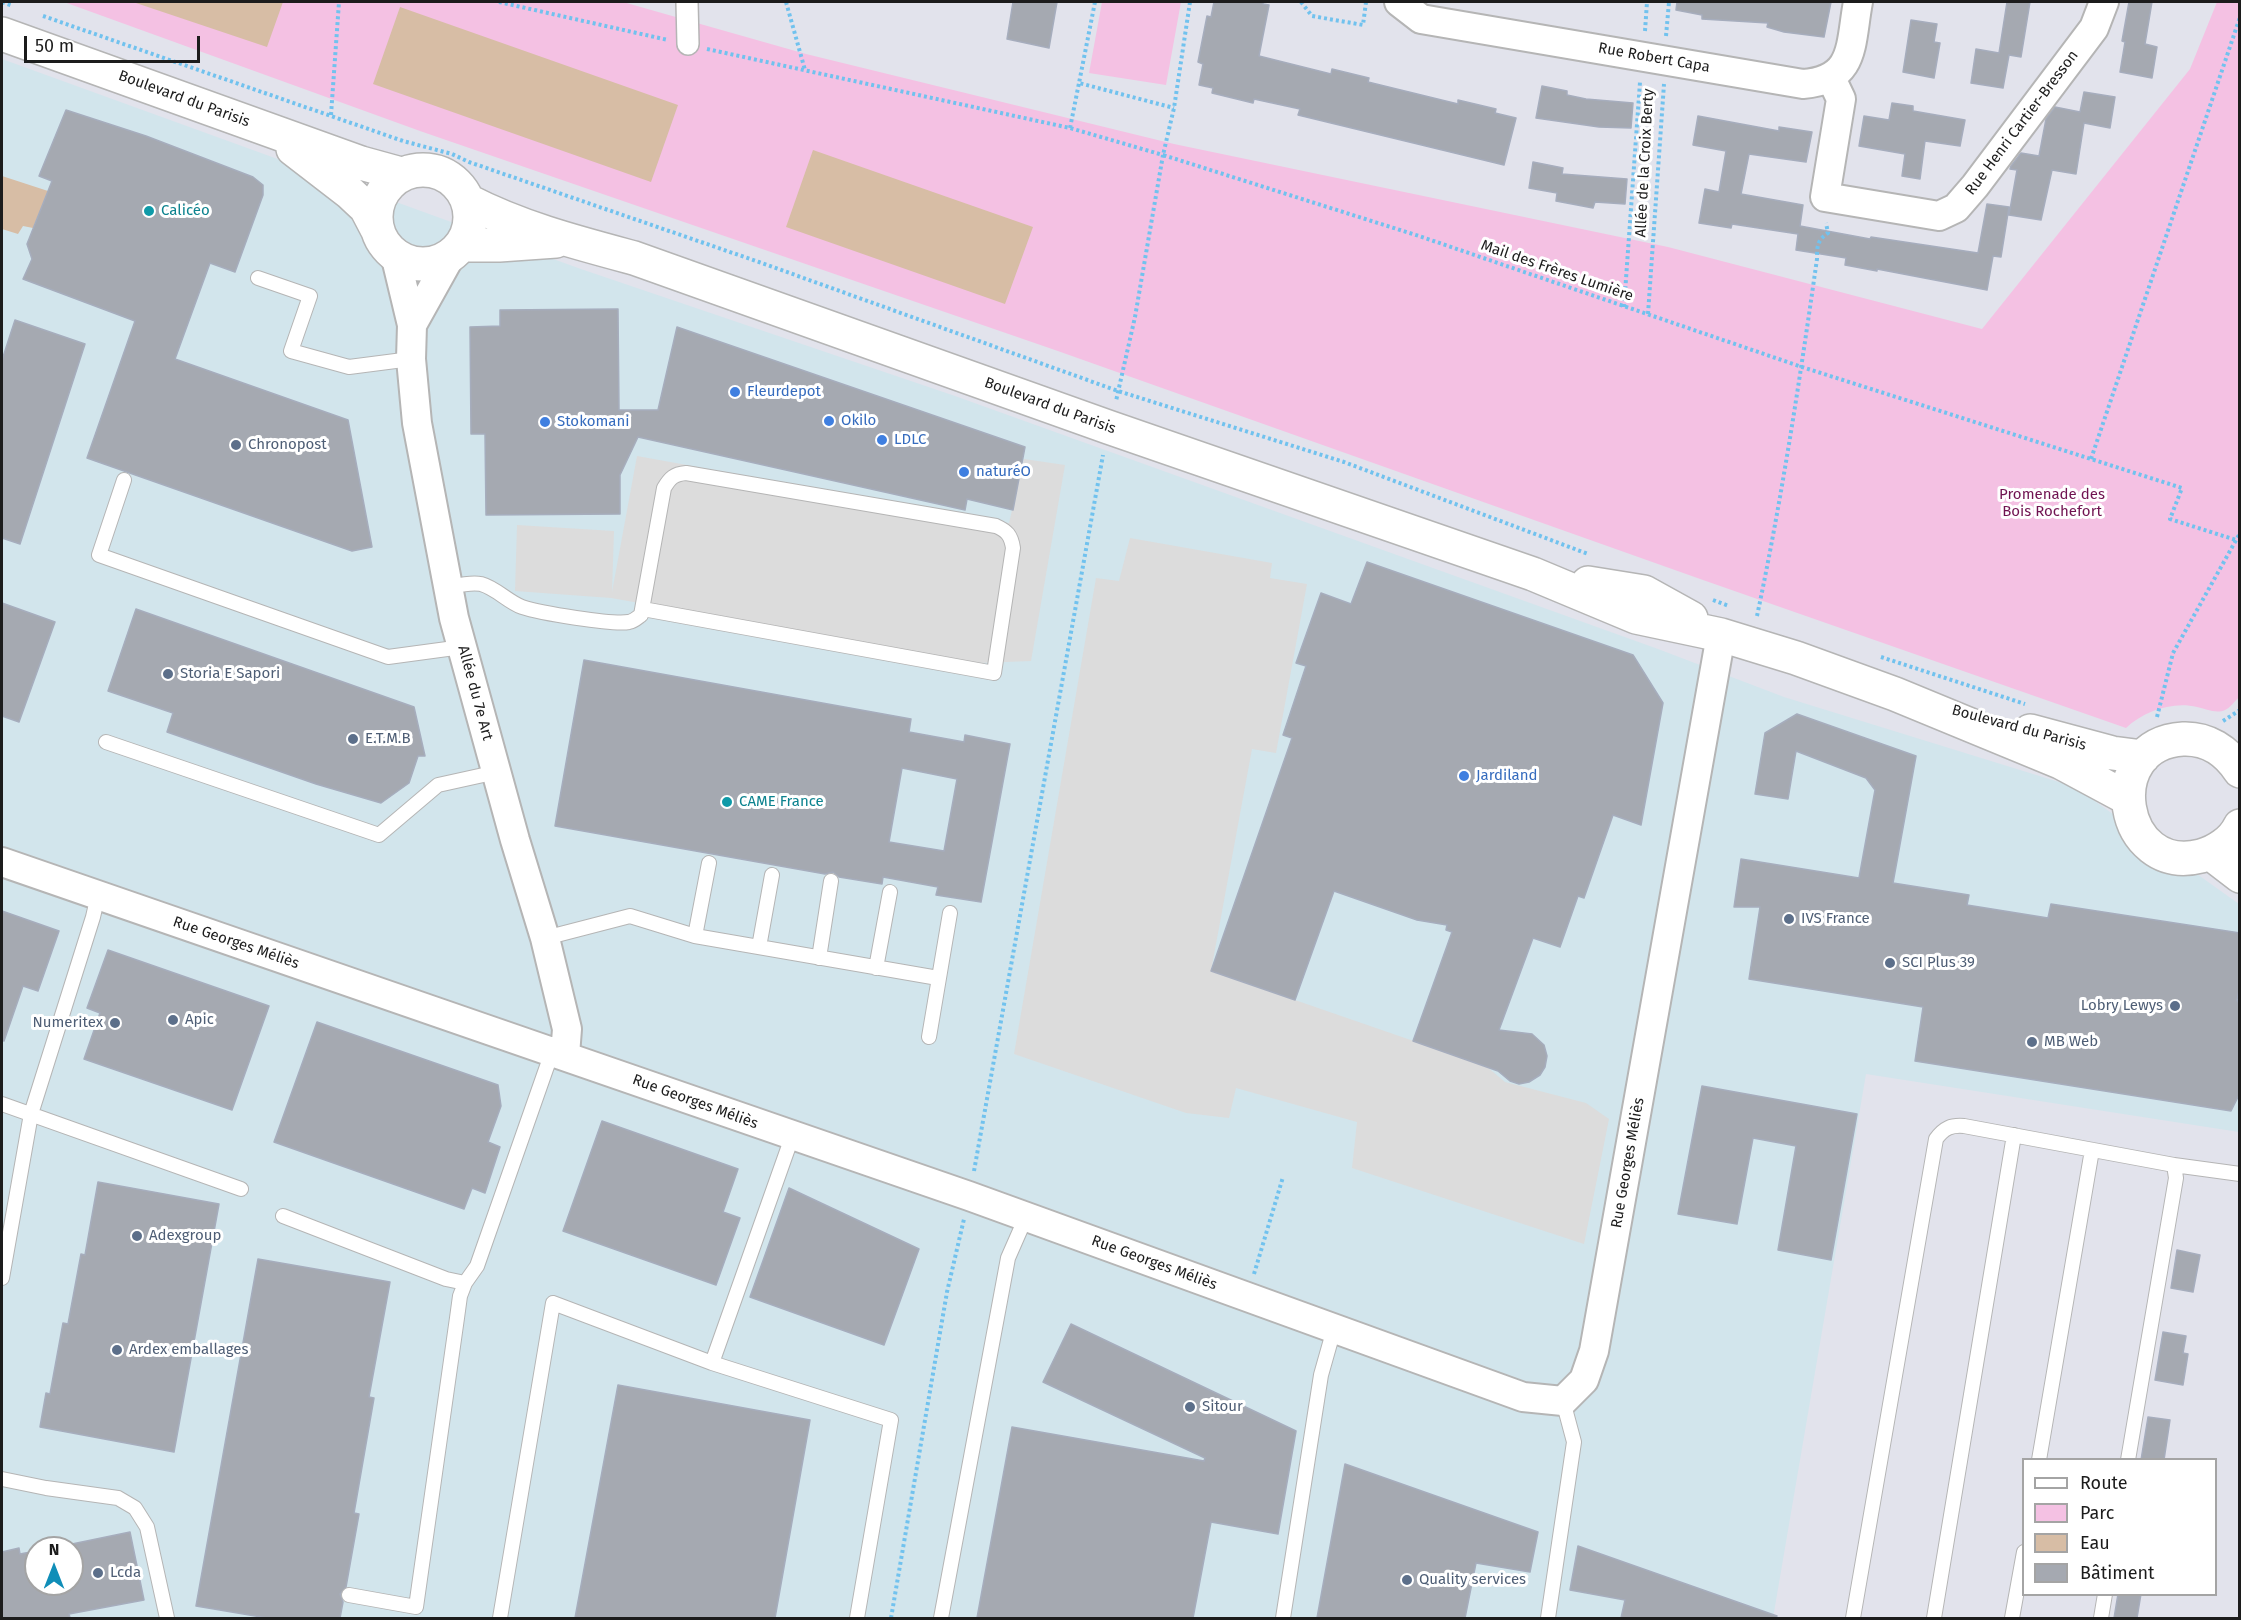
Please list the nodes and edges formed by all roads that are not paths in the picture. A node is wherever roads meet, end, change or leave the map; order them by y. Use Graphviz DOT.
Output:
graph roads {
  1 [pos="687,2"];
  2 [pos="1399,2"];
  3 [pos="1858,2"];
  4 [pos="2104,2"];
  5 [pos="2,34"];
  6 [pos="688,44"];
  7 [pos="1836,89"];
  8 [pos="265,128"];
  9 [pos="401,174"];
  10 [pos="468,201"];
  11 [pos="566,240"];
  12 [pos="386,242"];
  13 [pos="457,250"];
  14 [pos="258,278"];
  15 [pos="412,325"];
  16 [pos="411,359"];
  17 [pos="124,480"];
  18 [pos="449,587"];
  19 [pos="643,609"];
  20 [pos="1728,622"];
  21 [pos="462,647"];
  22 [pos="1895,694"];
  23 [pos="106,742"];
  24 [pos="2231,744"];
  25 [pos="2144,757"];
  26 [pos="496,772"];
  27 [pos="2127,798"];
  28 [pos="2239,830"];
  29 [pos="2210,853"];
  30 [pos="2,862"];
  31 [pos="709,863"];
  32 [pos="772,875"];
  33 [pos="2240,876"];
  34 [pos="831,881"];
  35 [pos="890,892"];
  36 [pos="98,895"];
  37 [pos="950,913"];
  38 [pos="695,936"];
  39 [pos="545,938"];
  40 [pos="759,947"];
  41 [pos="819,958"];
  42 [pos="876,968"];
  43 [pos="938,978"];
  44 [pos="929,1037"];
  45 [pos="558,1054"];
  46 [pos="2,1104"];
  47 [pos="31,1114"];
  48 [pos="2014,1135"];
  49 [pos="792,1137"];
  50 [pos="2092,1150"];
  51 [pos="2174,1165"];
  52 [pos="2240,1174"];
  53 [pos="241,1189"];
  54 [pos="283,1216"];
  55 [pos="1026,1217"];
  56 [pos="2,1278"];
  57 [pos="465,1283"];
  58 [pos="1334,1329"];
  59 [pos="712,1364"];
  60 [pos="1563,1401"];
  61 [pos="2039,1458"];
  62 [pos="2128,1458"];
  63 [pos="2,1479"];
  64 [pos="2022,1563"];
  65 [pos="349,1594"];
  66 [pos="2105,1596"];
  67 [pos="167,1618"];
  68 [pos="500,1618"];
  69 [pos="857,1618"];
  70 [pos="941,1618"];
  71 [pos="1283,1618"];
  72 [pos="1548,1618"];
  73 [pos="1853,1618"];
  74 [pos="1934,1618"];
  75 [pos="2012,1618"];
  76 [pos="2101,1618"];
  1 -- 6 [label="street"];
  2 -- 7 [label="street, Rue Robert Capa"];
  3 -- 7 [label="street"];
  4 -- 7 [label="street, Rue Henri Cartier-Bresson"];
  5 -- 8 [label="street, Boulevard du Parisis"];
  8 -- 9 [label="street, Boulevard du Parisis"];
  8 -- 12 [label="street, Boulevard du Parisis"];
  9 -- 10 [label="street"];
  9 -- 12 [label="street"];
  10 -- 11 [label="street, Boulevard du Parisis"];
  10 -- 13 [label="street"];
  11 -- 13 [label="street, Boulevard du Parisis"];
  11 -- 20 [label="street, Boulevard du Parisis"];
  12 -- 13 [label="street"];
  12 -- 15 [label="street, Allée du 7e Art"];
  13 -- 15 [label="street, Allée du 7e Art"];
  14 -- 16 [label="lane"];
  15 -- 16 [label="street, Allée du 7e Art"];
  16 -- 18 [label="street, Allée du 7e Art"];
  17 -- 21 [label="lane"];
  18 -- 19 [label="lane"];
  18 -- 21 [label="street, Allée du 7e Art"];
  19 -- 19 [label="lane"];
  20 -- 22 [label="street, Boulevard du Parisis"];
  20 -- 60 [label="street, Rue Georges Méliès"];
  21 -- 26 [label="street, Allée du 7e Art"];
  22 -- 25 [label="street, Boulevard du Parisis"];
  22 -- 27 [label="street, Boulevard du Parisis"];
  23 -- 26 [label="lane"];
  24 -- 25 [label="street"];
  25 -- 27 [label="street"];
  26 -- 39 [label="street, Allée du 7e Art"];
  27 -- 29 [label="street"];
  28 -- 29 [label="street"];
  29 -- 33 [label="street"];
  30 -- 36 [label="street, Rue Georges Méliès"];
  31 -- 38 [label="lane"];
  32 -- 40 [label="lane"];
  34 -- 41 [label="lane"];
  35 -- 42 [label="lane"];
  36 -- 45 [label="street, Rue Georges Méliès"];
  36 -- 47 [label="lane"];
  37 -- 43 [label="lane"];
  38 -- 39 [label="lane"];
  38 -- 40 [label="lane"];
  39 -- 45 [label="street, Allée du 7e Art"];
  40 -- 41 [label="lane"];
  41 -- 42 [label="lane"];
  42 -- 43 [label="lane"];
  43 -- 44 [label="lane"];
  45 -- 49 [label="street, Rue Georges Méliès"];
  45 -- 57 [label="lane"];
  46 -- 47 [label="lane"];
  47 -- 53 [label="lane"];
  47 -- 56 [label="lane"];
  48 -- 50 [label="lane"];
  48 -- 73 [label="lane"];
  48 -- 74 [label="lane"];
  49 -- 55 [label="street, Rue Georges Méliès"];
  49 -- 59 [label="lane"];
  50 -- 51 [label="lane"];
  50 -- 61 [label="lane"];
  51 -- 52 [label="lane"];
  51 -- 62 [label="lane"];
  54 -- 57 [label="lane"];
  55 -- 58 [label="street, Rue Georges Méliès"];
  55 -- 70 [label="lane"];
  57 -- 65 [label="lane"];
  58 -- 60 [label="street, Rue Georges Méliès"];
  58 -- 71 [label="lane"];
  59 -- 68 [label="lane"];
  59 -- 69 [label="lane"];
  60 -- 72 [label="lane"];
  63 -- 67 [label="lane"];
  64 -- 75 [label="lane"];
  66 -- 76 [label="lane"];
}
